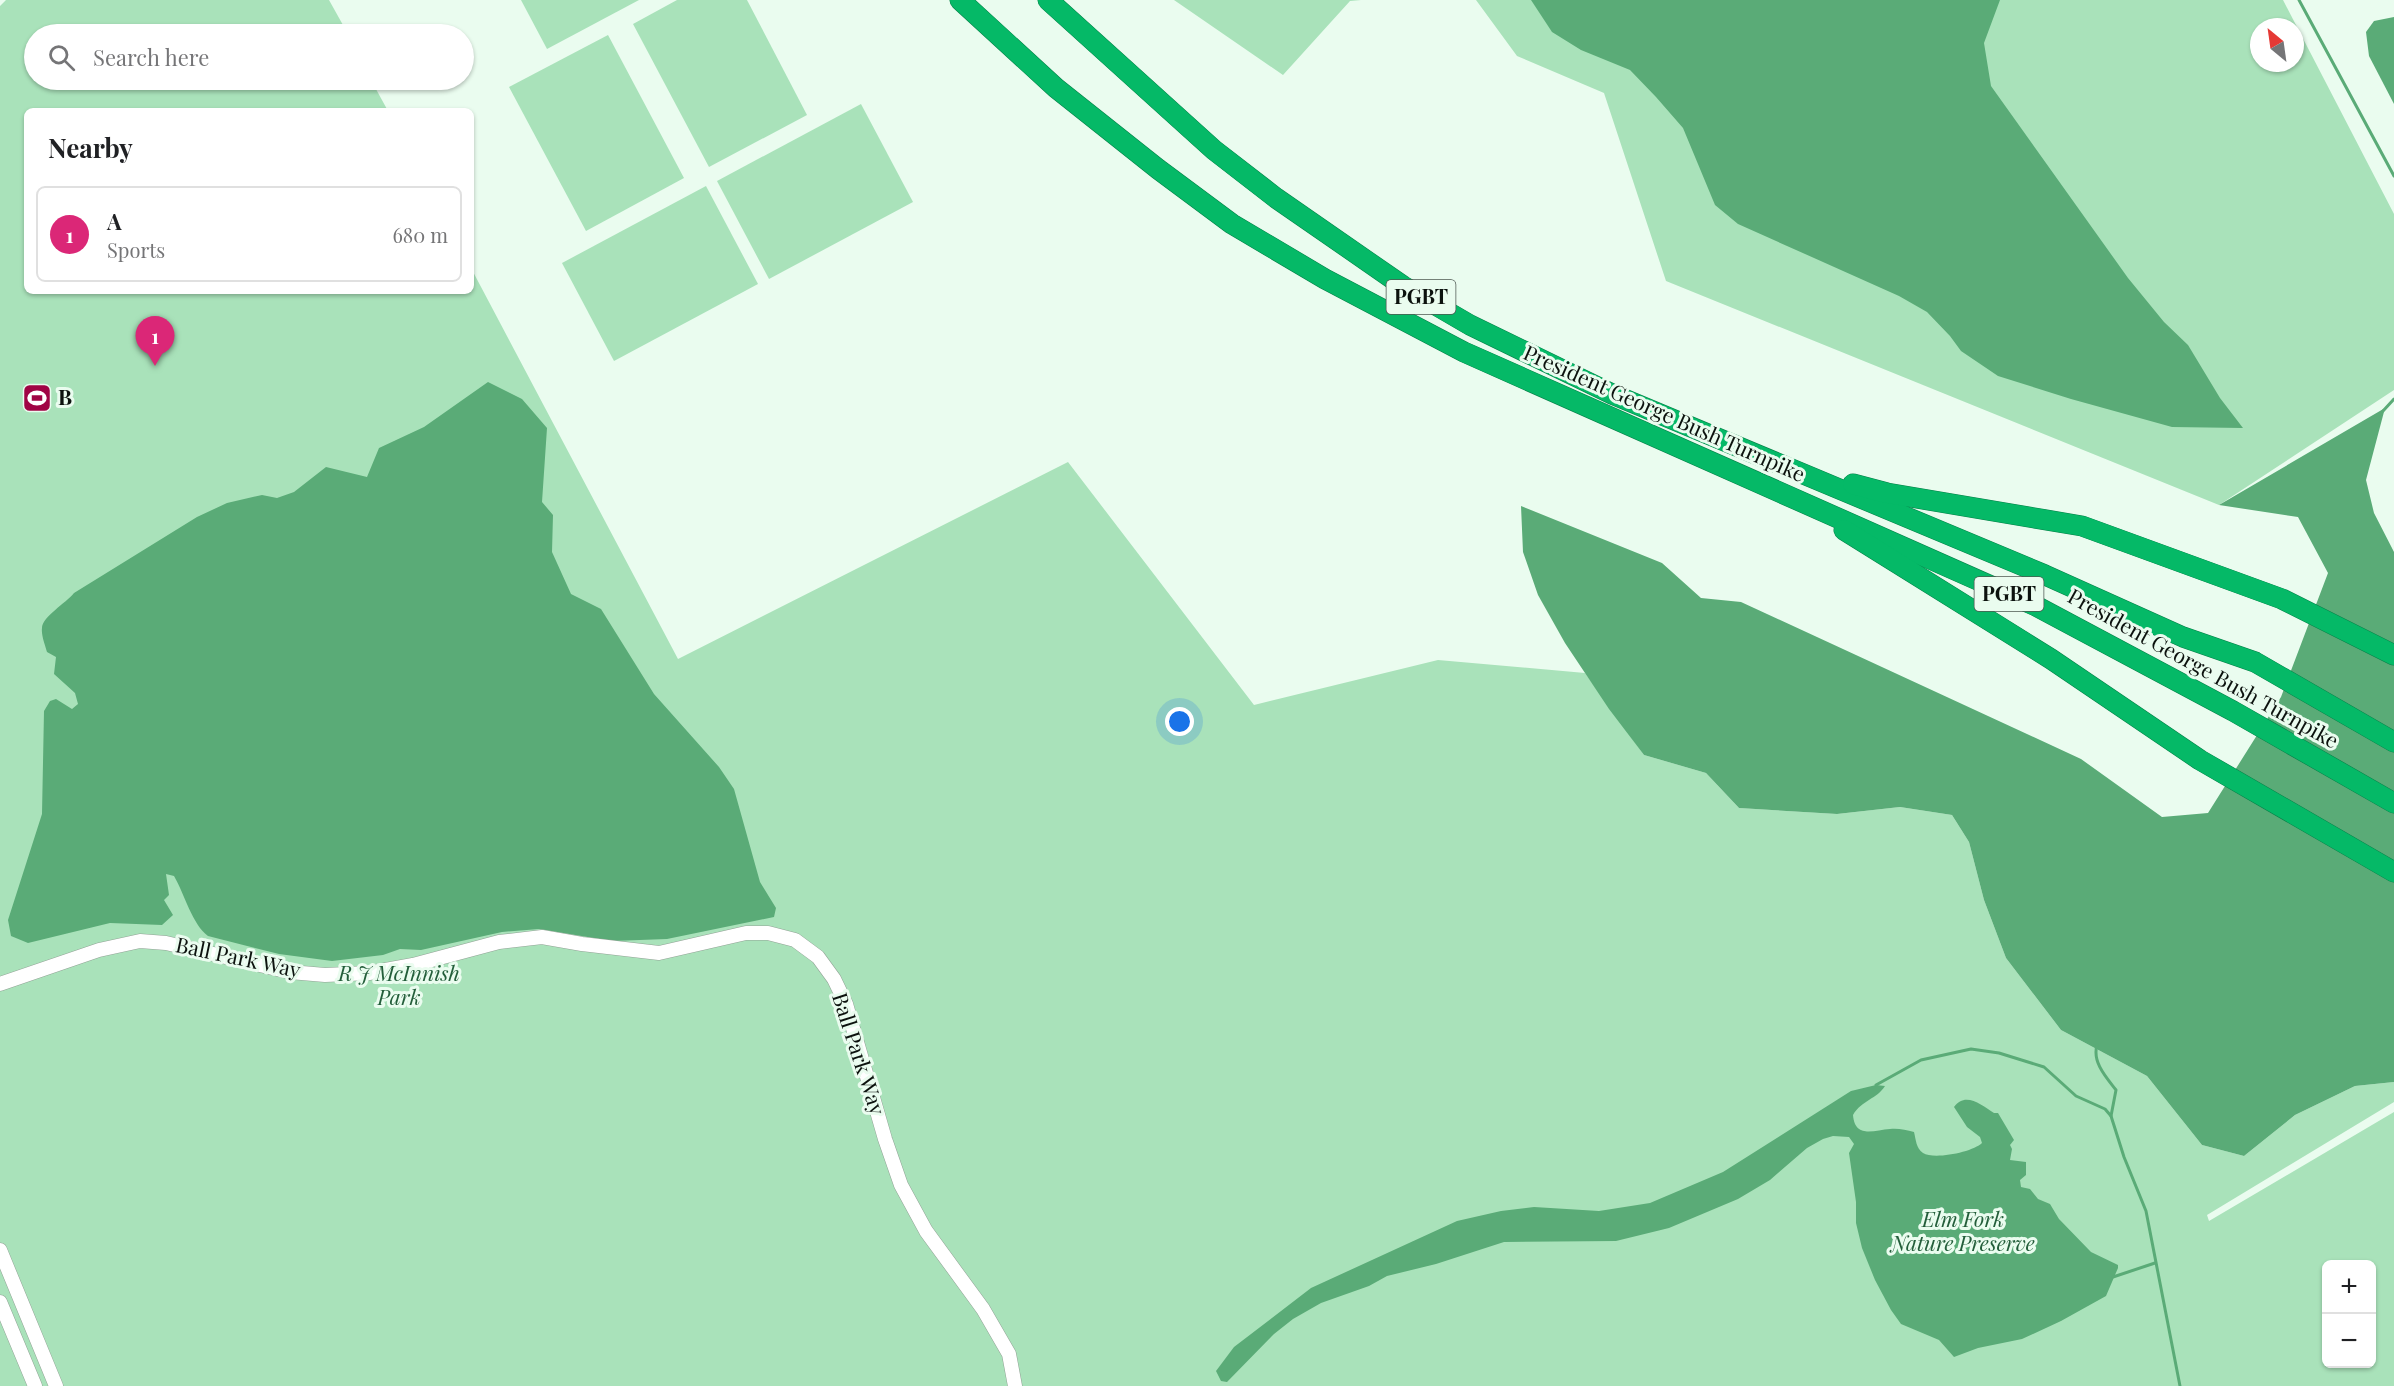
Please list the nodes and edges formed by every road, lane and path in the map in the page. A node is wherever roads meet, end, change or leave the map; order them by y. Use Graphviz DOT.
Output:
graph roads {
  1 [pos="960,0"];
  2 [pos="1048,0"];
  3 [pos="1059,0"];
  4 [pos="1097,44"];
  5 [pos="1795,469"];
  6 [pos="1779,490"];
  7 [pos="2394,655"];
  8 [pos="2394,742"];
  9 [pos="2394,803"];
  10 [pos="2394,872"];
  11 [pos="0,984"];
  12 [pos="0,1250"];
  13 [pos="0,1302"];
  14 [pos="35,1386"];
  15 [pos="56,1386"];
  16 [pos="1015,1386"];
  1 -- 6 [label="highway, President George Bush Turnpike / PGBT"];
  2 -- 4 [label="highway, President George Bush Turnpike / PGBT"];
  3 -- 4 [label="highway"];
  4 -- 5 [label="highway, President George Bush Turnpike / PGBT"];
  5 -- 7 [label="highway"];
  5 -- 8 [label="highway, President George Bush Turnpike / PGBT"];
  6 -- 9 [label="highway, President George Bush Turnpike / PGBT"];
  6 -- 10 [label="highway"];
  11 -- 16 [label="street, Ball Park Way"];
  12 -- 15 [label="street"];
  13 -- 14 [label="street"];
}
